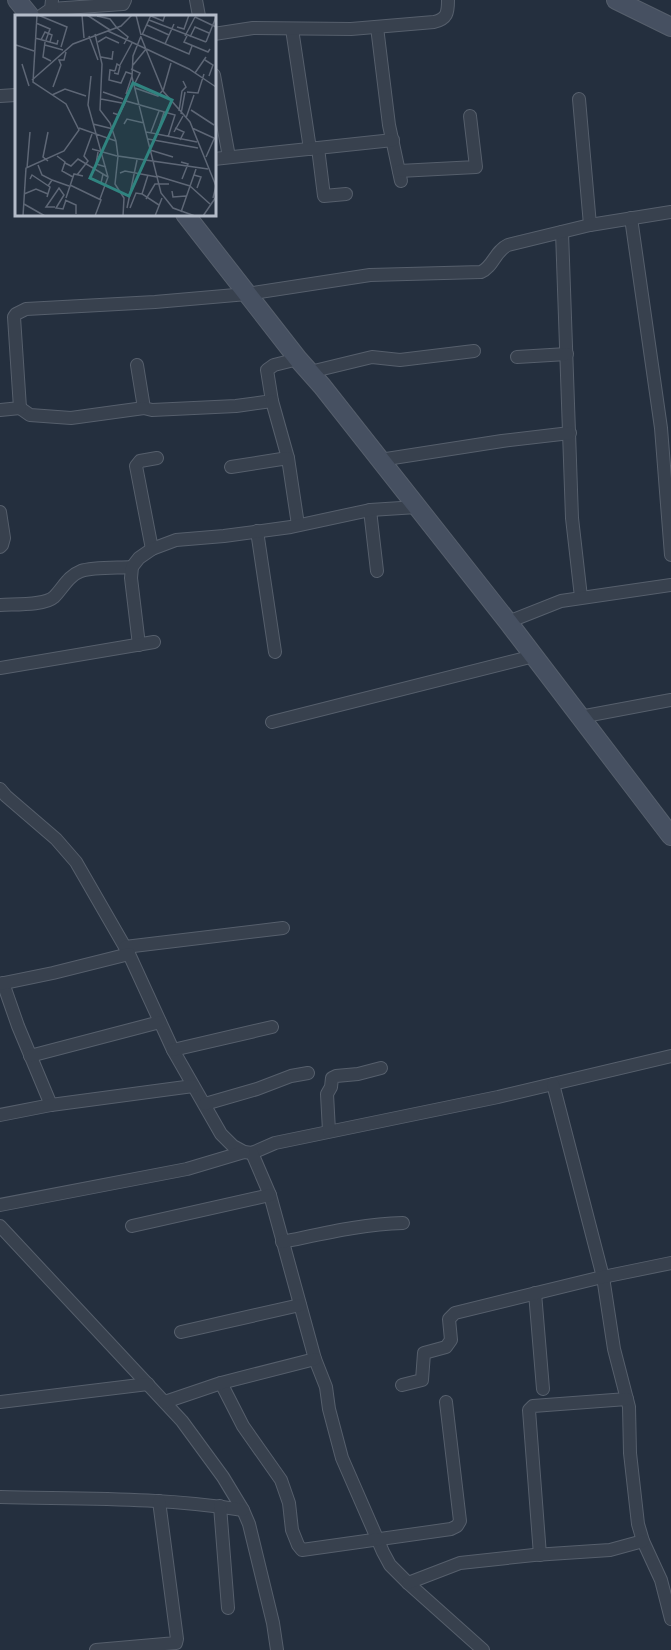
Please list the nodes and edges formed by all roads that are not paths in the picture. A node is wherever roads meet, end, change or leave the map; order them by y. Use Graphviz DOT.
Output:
graph roads {
  1 [pos="17,0"];
  2 [pos="125,0"];
  3 [pos="196,0"];
  4 [pos="448,0"];
  5 [pos="616,0"];
  6 [pos="635,5"];
  7 [pos="48,9"];
  8 [pos="29,15"];
  9 [pos="199,15"];
  10 [pos="377,27"];
  11 [pos="671,27"];
  12 [pos="292,29"];
  13 [pos="216,34"];
  14 [pos="216,86"];
  15 [pos="15,95"];
  16 [pos="0,96"];
  17 [pos="579,99"];
  18 [pos="470,116"];
  19 [pos="393,140"];
  20 [pos="314,149"];
  21 [pos="229,158"];
  22 [pos="216,159"];
  23 [pos="346,194"];
  24 [pos="671,212"];
  25 [pos="187,216"];
  26 [pos="631,218"];
  27 [pos="590,225"];
  28 [pos="562,232"];
  29 [pos="247,294"];
  30 [pos="474,351"];
  31 [pos="567,354"];
  32 [pos="517,357"];
  33 [pos="137,365"];
  34 [pos="304,365"];
  35 [pos="272,401"];
  36 [pos="20,408"];
  37 [pos="144,408"];
  38 [pos="0,410"];
  39 [pos="570,433"];
  40 [pos="157,458"];
  41 [pos="288,458"];
  42 [pos="380,460"];
  43 [pos="231,467"];
  44 [pos="417,507"];
  45 [pos="370,510"];
  46 [pos="0,512"];
  47 [pos="298,525"];
  48 [pos="257,531"];
  49 [pos="0,547"];
  50 [pos="152,549"];
  51 [pos="671,555"];
  52 [pos="132,567"];
  53 [pos="377,571"];
  54 [pos="671,585"];
  55 [pos="581,597"];
  56 [pos="0,604"];
  57 [pos="508,622"];
  58 [pos="154,642"];
  59 [pos="139,645"];
  60 [pos="275,652"];
  61 [pos="534,656"];
  62 [pos="0,668"];
  63 [pos="671,700"];
  64 [pos="580,717"];
  65 [pos="272,722"];
  66 [pos="2,795"];
  67 [pos="671,836"];
  68 [pos="283,928"];
  69 [pos="127,951"];
  70 [pos="1,984"];
  71 [pos="160,1022"];
  72 [pos="272,1027"];
  73 [pos="173,1050"];
  74 [pos="30,1056"];
  75 [pos="671,1056"];
  76 [pos="381,1068"];
  77 [pos="308,1073"];
  78 [pos="553,1084"];
  79 [pos="193,1086"];
  80 [pos="205,1104"];
  81 [pos="51,1105"];
  82 [pos="0,1115"];
  83 [pos="328,1131"];
  84 [pos="248,1152"];
  85 [pos="270,1195"];
  86 [pos="0,1205"];
  87 [pos="403,1223"];
  88 [pos="0,1226"];
  89 [pos="132,1226"];
  90 [pos="282,1242"];
  91 [pos="671,1263"];
  92 [pos="603,1277"];
  93 [pos="535,1293"];
  94 [pos="300,1305"];
  95 [pos="182,1332"];
  96 [pos="315,1359"];
  97 [pos="221,1383"];
  98 [pos="148,1384"];
  99 [pos="402,1385"];
  100 [pos="543,1389"];
  101 [pos="627,1399"];
  102 [pos="0,1402"];
  103 [pos="165,1402"];
  104 [pos="446,1402"];
  105 [pos="0,1497"];
  106 [pos="159,1501"];
  107 [pos="220,1506"];
  108 [pos="243,1510"];
  109 [pos="377,1539"];
  110 [pos="643,1541"];
  111 [pos="540,1555"];
  112 [pos="408,1583"];
  113 [pos="228,1608"];
  114 [pos="671,1619"];
  115 [pos="96,1650"];
  116 [pos="277,1650"];
  117 [pos="483,1650"];
  1 -- 8 [label="street"];
  2 -- 7 [label="street"];
  3 -- 9 [label="street"];
  4 -- 10 [label="street"];
  5 -- 6 [label="street"];
  6 -- 11 [label="street"];
  10 -- 12 [label="street"];
  10 -- 19 [label="street"];
  12 -- 13 [label="street"];
  12 -- 20 [label="street"];
  14 -- 21 [label="street"];
  15 -- 16 [label="street"];
  17 -- 27 [label="street"];
  18 -- 19 [label="street"];
  19 -- 20 [label="street"];
  20 -- 21 [label="street"];
  20 -- 23 [label="street"];
  21 -- 22 [label="street"];
  24 -- 26 [label="street"];
  25 -- 29 [label="street"];
  26 -- 27 [label="street"];
  26 -- 51 [label="street"];
  27 -- 28 [label="street"];
  28 -- 29 [label="street"];
  28 -- 31 [label="street"];
  29 -- 34 [label="street"];
  29 -- 36 [label="street"];
  30 -- 34 [label="street"];
  31 -- 32 [label="street"];
  31 -- 39 [label="street"];
  33 -- 37 [label="street"];
  34 -- 35 [label="street"];
  34 -- 42 [label="street"];
  35 -- 37 [label="street"];
  35 -- 41 [label="street"];
  36 -- 37 [label="street"];
  36 -- 38 [label="street"];
  39 -- 42 [label="street"];
  39 -- 55 [label="street"];
  40 -- 50 [label="street"];
  41 -- 43 [label="street"];
  41 -- 47 [label="street"];
  42 -- 44 [label="street"];
  44 -- 45 [label="street"];
  44 -- 57 [label="street"];
  45 -- 47 [label="street"];
  45 -- 53 [label="street"];
  46 -- 49 [label="street"];
  47 -- 48 [label="street"];
  48 -- 50 [label="street"];
  48 -- 60 [label="street"];
  50 -- 52 [label="street"];
  52 -- 56 [label="street"];
  52 -- 59 [label="street"];
  54 -- 55 [label="street"];
  55 -- 57 [label="street"];
  57 -- 61 [label="street"];
  58 -- 59 [label="street"];
  59 -- 62 [label="street"];
  61 -- 64 [label="street"];
  61 -- 65 [label="street"];
  63 -- 64 [label="street"];
  64 -- 67 [label="street"];
  66 -- 69 [label="street"];
  68 -- 69 [label="street"];
  69 -- 70 [label="street"];
  69 -- 71 [label="street"];
  70 -- 74 [label="street"];
  71 -- 73 [label="street"];
  71 -- 74 [label="street"];
  72 -- 73 [label="street"];
  73 -- 79 [label="street"];
  74 -- 81 [label="street"];
  75 -- 78 [label="street"];
  76 -- 83 [label="street"];
  77 -- 80 [label="street"];
  78 -- 83 [label="street"];
  78 -- 92 [label="street"];
  79 -- 80 [label="street"];
  79 -- 81 [label="street"];
  80 -- 84 [label="street"];
  81 -- 82 [label="street"];
  83 -- 84 [label="street"];
  84 -- 85 [label="street"];
  84 -- 86 [label="street"];
  85 -- 89 [label="street"];
  85 -- 90 [label="street"];
  87 -- 90 [label="street"];
  88 -- 98 [label="street"];
  90 -- 94 [label="street"];
  91 -- 92 [label="street"];
  92 -- 93 [label="street"];
  92 -- 101 [label="street"];
  93 -- 99 [label="street"];
  93 -- 100 [label="street"];
  94 -- 95 [label="street"];
  94 -- 96 [label="street"];
  96 -- 97 [label="street"];
  96 -- 109 [label="street"];
  97 -- 103 [label="street"];
  97 -- 109 [label="street"];
  98 -- 102 [label="street"];
  98 -- 103 [label="street"];
  101 -- 110 [label="street"];
  101 -- 111 [label="street"];
  103 -- 108 [label="street"];
  104 -- 109 [label="street"];
  105 -- 106 [label="street"];
  106 -- 107 [label="street"];
  106 -- 115 [label="street"];
  107 -- 108 [label="street"];
  107 -- 113 [label="street"];
  108 -- 116 [label="street"];
  109 -- 112 [label="street"];
  110 -- 111 [label="street"];
  110 -- 114 [label="street"];
  111 -- 112 [label="street"];
  112 -- 117 [label="street"];
}
